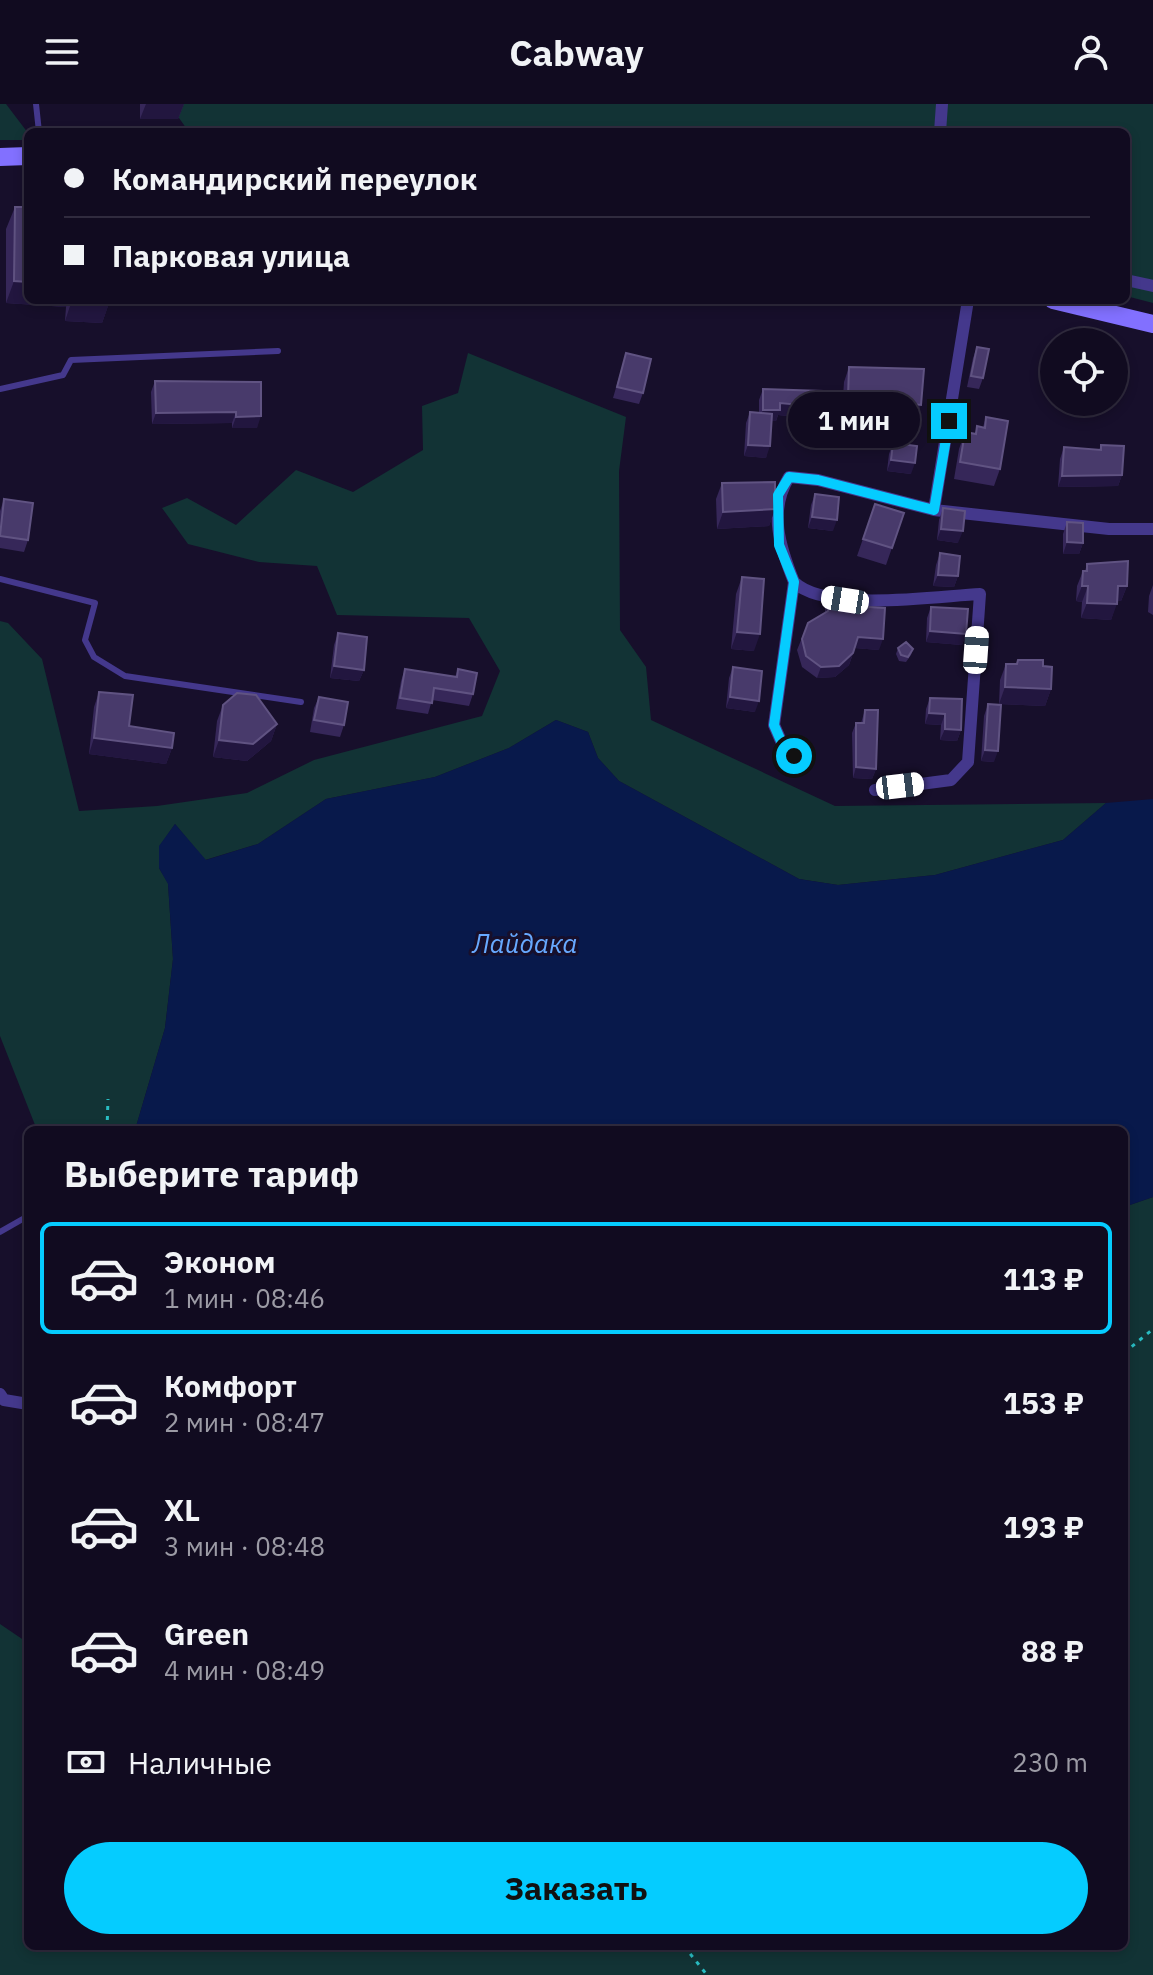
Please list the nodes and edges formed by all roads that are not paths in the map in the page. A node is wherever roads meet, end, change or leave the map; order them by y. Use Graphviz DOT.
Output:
graph roads {
  1 [pos="36,104"];
  2 [pos="942,104"];
  3 [pos="39,128"];
  4 [pos="940,128"];
  5 [pos="24,156"];
  6 [pos="0,157"];
  7 [pos="1130,281"];
  8 [pos="1153,286"];
  9 [pos="967,304"];
  10 [pos="1070,304"];
  11 [pos="1153,324"];
  12 [pos="278,351"];
  13 [pos="0,389"];
  14 [pos="934,510"];
  15 [pos="1153,529"];
  16 [pos="0,579"];
  17 [pos="794,582"];
  18 [pos="301,702"];
  19 [pos="794,756"];
  20 [pos="875,790"];
  21 [pos="24,1218"];
  22 [pos="0,1232"];
  23 [pos="0,1394"];
  24 [pos="24,1403"];
  1 -- 3 [label="lane"];
  2 -- 4 [label="street"];
  5 -- 6 [label="main road"];
  7 -- 8 [label="street"];
  9 -- 14 [label="street"];
  10 -- 11 [label="main road"];
  12 -- 13 [label="lane"];
  14 -- 15 [label="street"];
  14 -- 17 [label="street"];
  16 -- 18 [label="lane"];
  17 -- 19 [label="street"];
  17 -- 20 [label="street"];
  21 -- 22 [label="lane"];
  23 -- 24 [label="street"];
}
